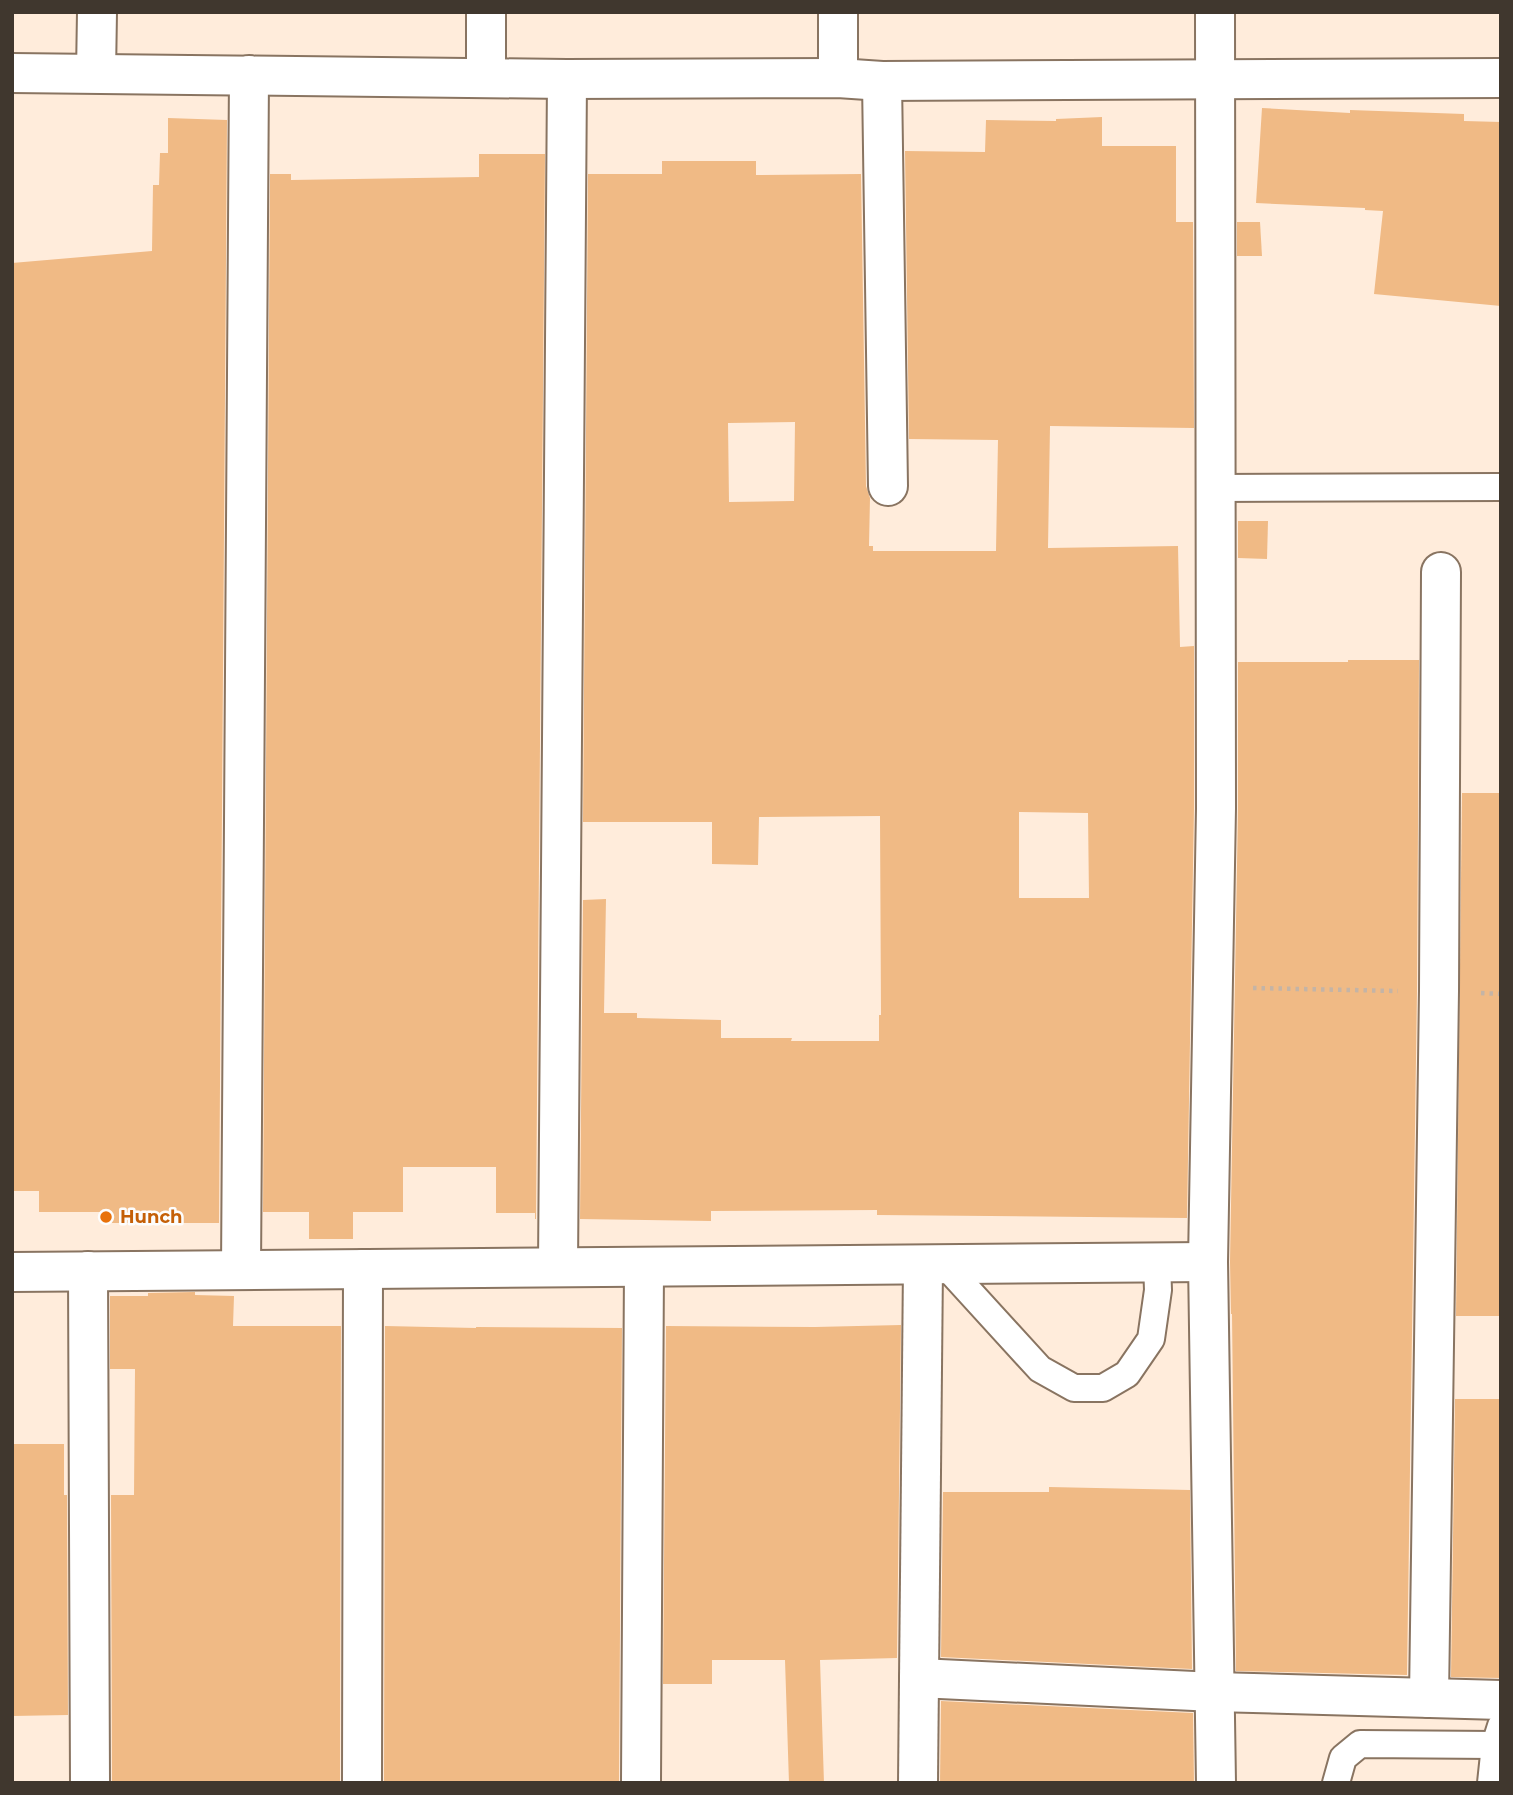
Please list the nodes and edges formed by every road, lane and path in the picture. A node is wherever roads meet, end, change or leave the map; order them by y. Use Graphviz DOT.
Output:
graph roads {
  1 [pos="97,12"];
  2 [pos="486,12"];
  3 [pos="838,12"];
  4 [pos="1215,12"];
  5 [pos="12,73"];
  6 [pos="96,73"];
  7 [pos="249,75"];
  8 [pos="486,78"];
  9 [pos="838,78"];
  10 [pos="1501,78"];
  11 [pos="566,79"];
  12 [pos="1215,80"];
  13 [pos="882,81"];
  14 [pos="888,486"];
  15 [pos="1501,487"];
  16 [pos="1216,488"];
  17 [pos="1441,572"];
  18 [pos="1213,987"];
  19 [pos="1439,992"];
  20 [pos="1501,994"];
  21 [pos="1208,1262"];
  22 [pos="1157,1263"];
  23 [pos="934,1265"];
  24 [pos="644,1267"];
  25 [pos="558,1268"];
  26 [pos="363,1269"];
  27 [pos="241,1270"];
  28 [pos="88,1271"];
  29 [pos="12,1272"];
  30 [pos="919,1678"];
  31 [pos="1215,1692"];
  32 [pos="1429,1698"];
  33 [pos="1501,1700"];
  34 [pos="1498,1735"];
  35 [pos="90,1783"];
  36 [pos="362,1783"];
  37 [pos="641,1783"];
  38 [pos="918,1783"];
  39 [pos="1216,1783"];
  40 [pos="1336,1783"];
  41 [pos="1491,1783"];
  1 -- 6 [label="street"];
  2 -- 8 [label="street"];
  3 -- 9 [label="street"];
  4 -- 12 [label="street"];
  5 -- 6 [label="street"];
  6 -- 7 [label="street"];
  7 -- 8 [label="street"];
  7 -- 27 [label="street"];
  8 -- 11 [label="street"];
  9 -- 11 [label="street"];
  9 -- 13 [label="street"];
  10 -- 12 [label="street"];
  11 -- 25 [label="street"];
  12 -- 13 [label="street"];
  12 -- 16 [label="street"];
  13 -- 14 [label="street"];
  15 -- 16 [label="lane"];
  16 -- 18 [label="street"];
  17 -- 19 [label="street"];
  18 -- 19 [label="path"];
  18 -- 21 [label="street"];
  19 -- 20 [label="path"];
  19 -- 32 [label="street"];
  21 -- 22 [label="street"];
  21 -- 31 [label="street"];
  22 -- 23 [label="street"];
  22 -- 23 [label="lane"];
  23 -- 24 [label="street"];
  23 -- 30 [label="street"];
  24 -- 25 [label="street"];
  24 -- 37 [label="street"];
  25 -- 26 [label="street"];
  26 -- 27 [label="street"];
  26 -- 36 [label="street"];
  27 -- 28 [label="street"];
  28 -- 29 [label="street"];
  28 -- 35 [label="street"];
  30 -- 31 [label="street"];
  30 -- 38 [label="street"];
  31 -- 32 [label="street"];
  31 -- 39 [label="street"];
  32 -- 33 [label="street"];
  34 -- 40 [label="lane"];
  34 -- 41 [label="lane"];
}
